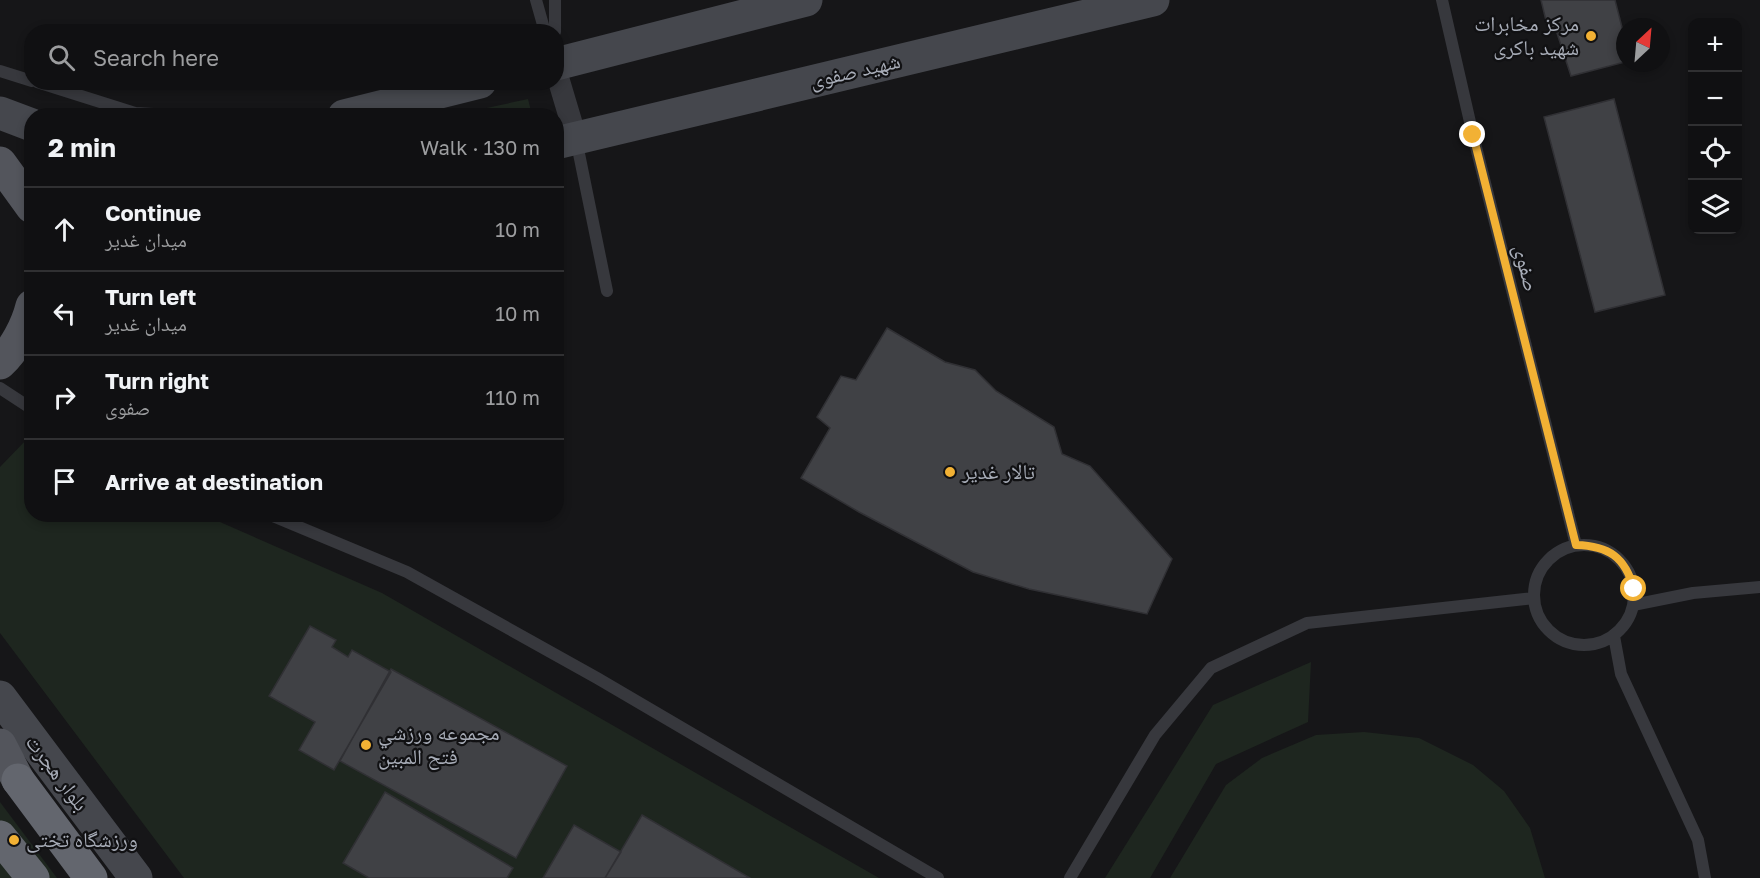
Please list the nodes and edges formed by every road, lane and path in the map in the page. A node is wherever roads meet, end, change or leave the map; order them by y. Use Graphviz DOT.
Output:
graph roads {
  1 [pos="536,0"];
  2 [pos="555,0"];
  3 [pos="806,0"];
  4 [pos="1154,0"];
  5 [pos="1442,0"];
  6 [pos="543,24"];
  7 [pos="555,24"];
  8 [pos="564,62"];
  9 [pos="0,71"];
  10 [pos="24,78"];
  11 [pos="63,90"];
  12 [pos="448,90"];
  13 [pos="559,90"];
  14 [pos="122,108"];
  15 [pos="376,108"];
  16 [pos="561,108"];
  17 [pos="0,114"];
  18 [pos="24,122"];
  19 [pos="566,140"];
  20 [pos="0,163"];
  21 [pos="24,196"];
  22 [pos="607,291"];
  23 [pos="24,327"];
  24 [pos="14,348"];
  25 [pos="0,388"];
  26 [pos="24,404"];
  27 [pos="287,522"];
  28 [pos="1576,545"];
  29 [pos="1760,587"];
  30 [pos="1534,598"];
  31 [pos="1634,605"];
  32 [pos="1614,636"];
  33 [pos="0,697"];
  34 [pos="0,746"];
  35 [pos="18,780"];
  36 [pos="0,837"];
  37 [pos="33,878"];
  38 [pos="91,878"];
  39 [pos="136,878"];
  40 [pos="938,878"];
  41 [pos="1070,878"];
  42 [pos="1705,878"];
  1 -- 6 [label="lane"];
  2 -- 7 [label="lane"];
  3 -- 8 [label="street"];
  4 -- 19 [label="street, شهید صفوی"];
  5 -- 28 [label="lane, صفوی"];
  9 -- 10 [label="lane"];
  11 -- 14 [label="lane"];
  12 -- 15 [label="street"];
  13 -- 16 [label="street"];
  17 -- 18 [label="street"];
  19 -- 22 [label="lane"];
  20 -- 21 [label="main road"];
  23 -- 24 [label="main road"];
  25 -- 26 [label="lane"];
  27 -- 40 [label="lane"];
  28 -- 30 [label="lane"];
  28 -- 31 [label="lane"];
  29 -- 31 [label="lane"];
  30 -- 32 [label="lane"];
  30 -- 41 [label="lane"];
  31 -- 32 [label="lane"];
  32 -- 42 [label="lane"];
  33 -- 39 [label="street, بلوار هجرت"];
  34 -- 35 [label="main road, بلوار هجرت"];
  35 -- 38 [label="highway"];
  36 -- 37 [label="highway"];
}
